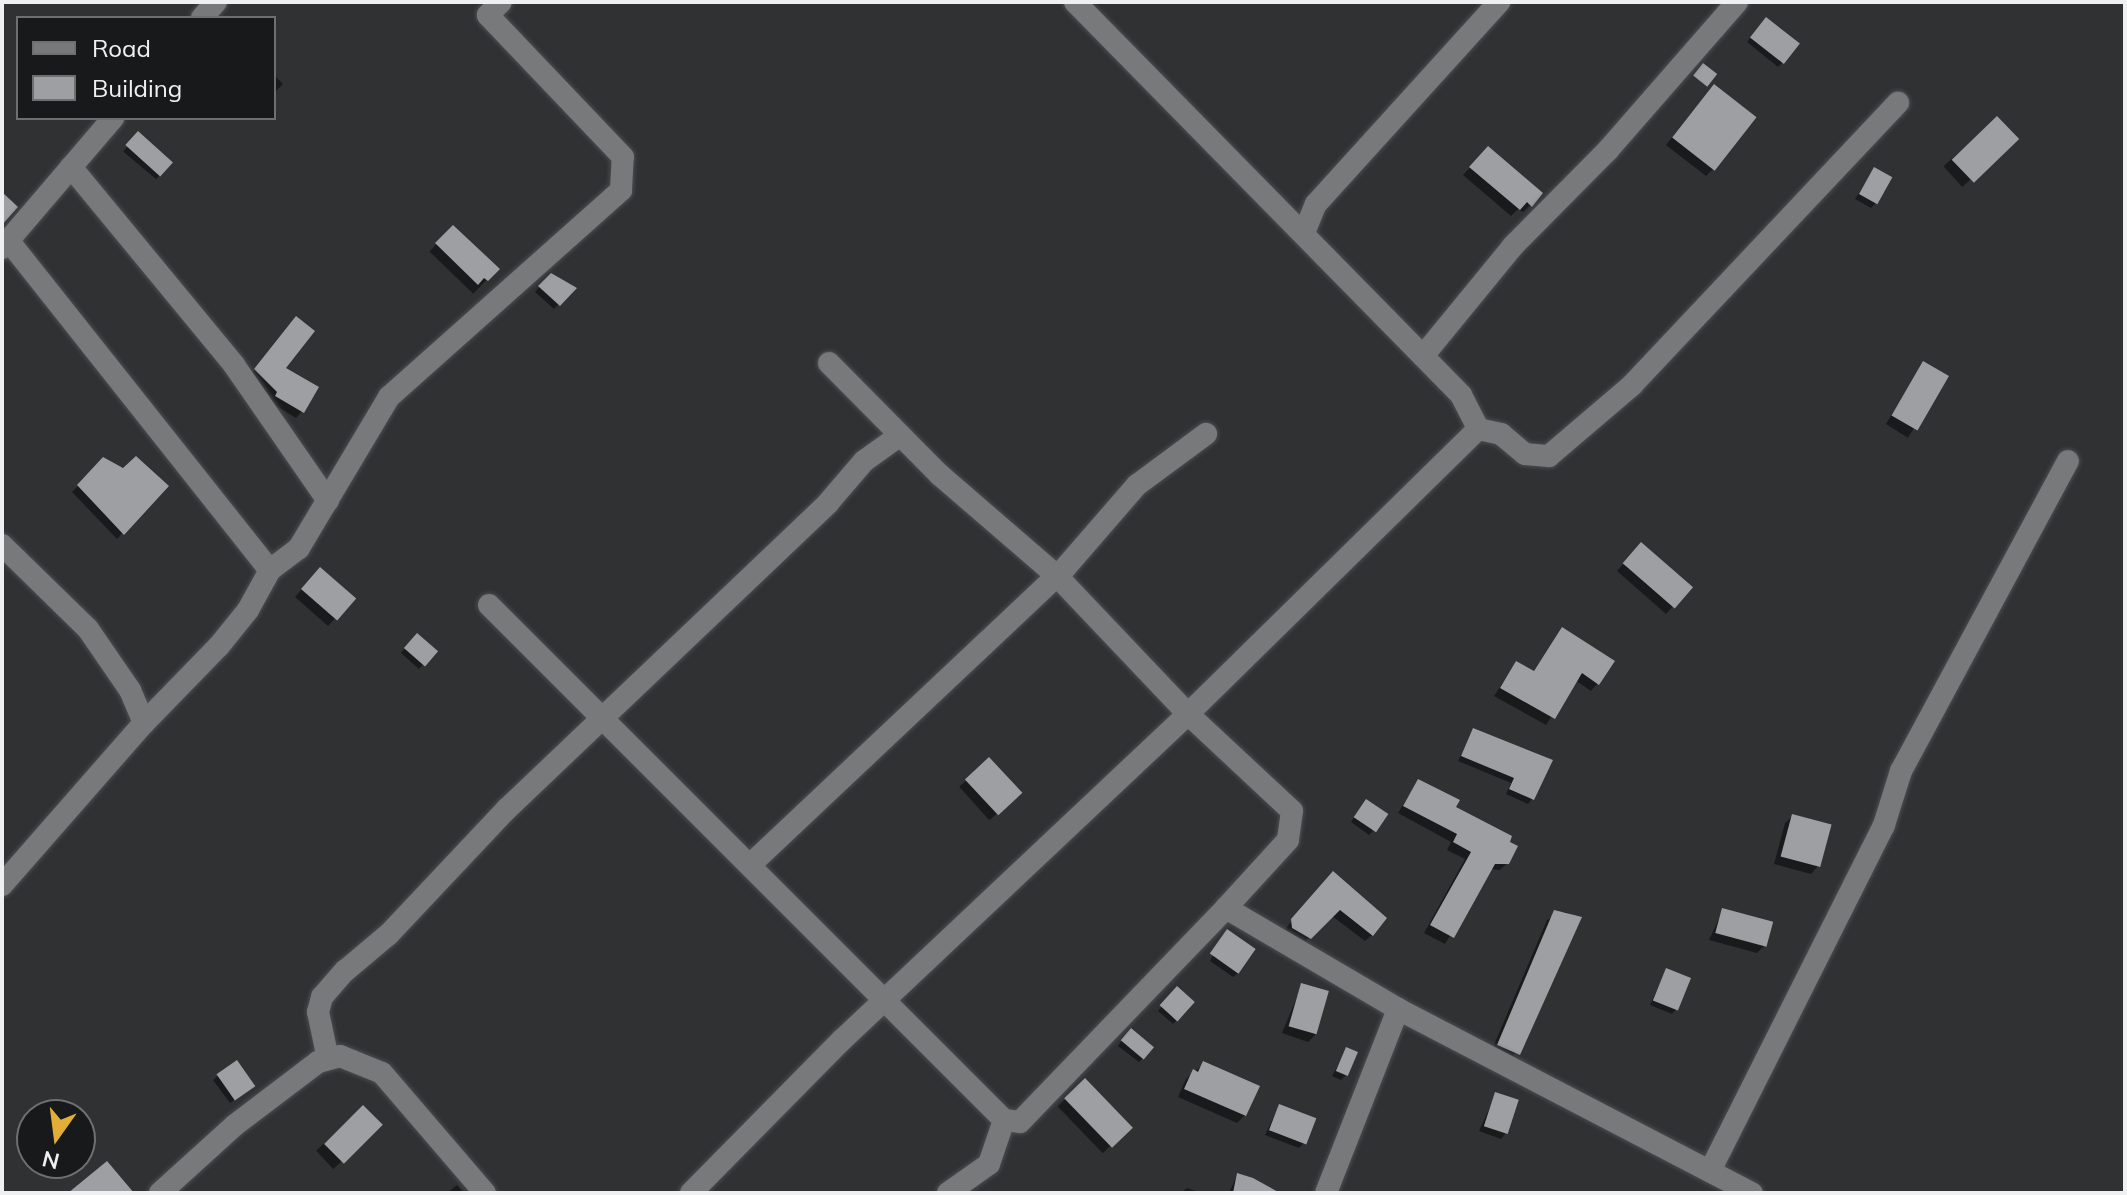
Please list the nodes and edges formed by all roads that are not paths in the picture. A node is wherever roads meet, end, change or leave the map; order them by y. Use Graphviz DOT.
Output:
graph roads {
  1 [pos="1075,2"];
  2 [pos="1499,2"];
  3 [pos="1737,2"];
  4 [pos="488,6"];
  5 [pos="1898,103"];
  6 [pos="111,120"];
  7 [pos="71,167"];
  8 [pos="1304,233"];
  9 [pos="5,244"];
  10 [pos="1423,356"];
  11 [pos="829,363"];
  12 [pos="1478,429"];
  13 [pos="1206,434"];
  14 [pos="899,436"];
  15 [pos="2068,461"];
  16 [pos="328,501"];
  17 [pos="2,545"];
  18 [pos="270,570"];
  19 [pos="1057,576"];
  20 [pos="489,605"];
  21 [pos="1188,714"];
  22 [pos="602,720"];
  23 [pos="144,723"];
  24 [pos="750,865"];
  25 [pos="2,885"];
  26 [pos="1226,908"];
  27 [pos="886,999"];
  28 [pos="1398,1009"];
  29 [pos="328,1059"];
  30 [pos="1004,1120"];
  31 [pos="1710,1171"];
  32 [pos="160,1193"];
  33 [pos="485,1193"];
  34 [pos="691,1193"];
  35 [pos="948,1193"];
  36 [pos="1326,1193"];
  37 [pos="1752,1193"];
  1 -- 8 [label="street"];
  2 -- 8 [label="street"];
  3 -- 10 [label="street"];
  4 -- 16 [label="street"];
  5 -- 12 [label="street"];
  6 -- 7 [label="street"];
  7 -- 9 [label="street"];
  7 -- 16 [label="street"];
  8 -- 10 [label="street"];
  9 -- 18 [label="street"];
  10 -- 12 [label="street"];
  11 -- 14 [label="street"];
  12 -- 21 [label="street"];
  13 -- 19 [label="street"];
  14 -- 19 [label="street"];
  14 -- 22 [label="street"];
  15 -- 31 [label="street"];
  16 -- 18 [label="street"];
  17 -- 23 [label="street"];
  18 -- 23 [label="street"];
  19 -- 21 [label="street"];
  19 -- 24 [label="street"];
  20 -- 22 [label="street"];
  21 -- 26 [label="street"];
  21 -- 27 [label="street"];
  22 -- 24 [label="street"];
  22 -- 29 [label="street"];
  23 -- 25 [label="street"];
  24 -- 27 [label="street"];
  26 -- 28 [label="street"];
  26 -- 30 [label="street"];
  27 -- 30 [label="street"];
  27 -- 34 [label="street"];
  28 -- 31 [label="street"];
  28 -- 36 [label="street"];
  29 -- 32 [label="street"];
  29 -- 33 [label="street"];
  30 -- 35 [label="street"];
  31 -- 37 [label="street"];
}
